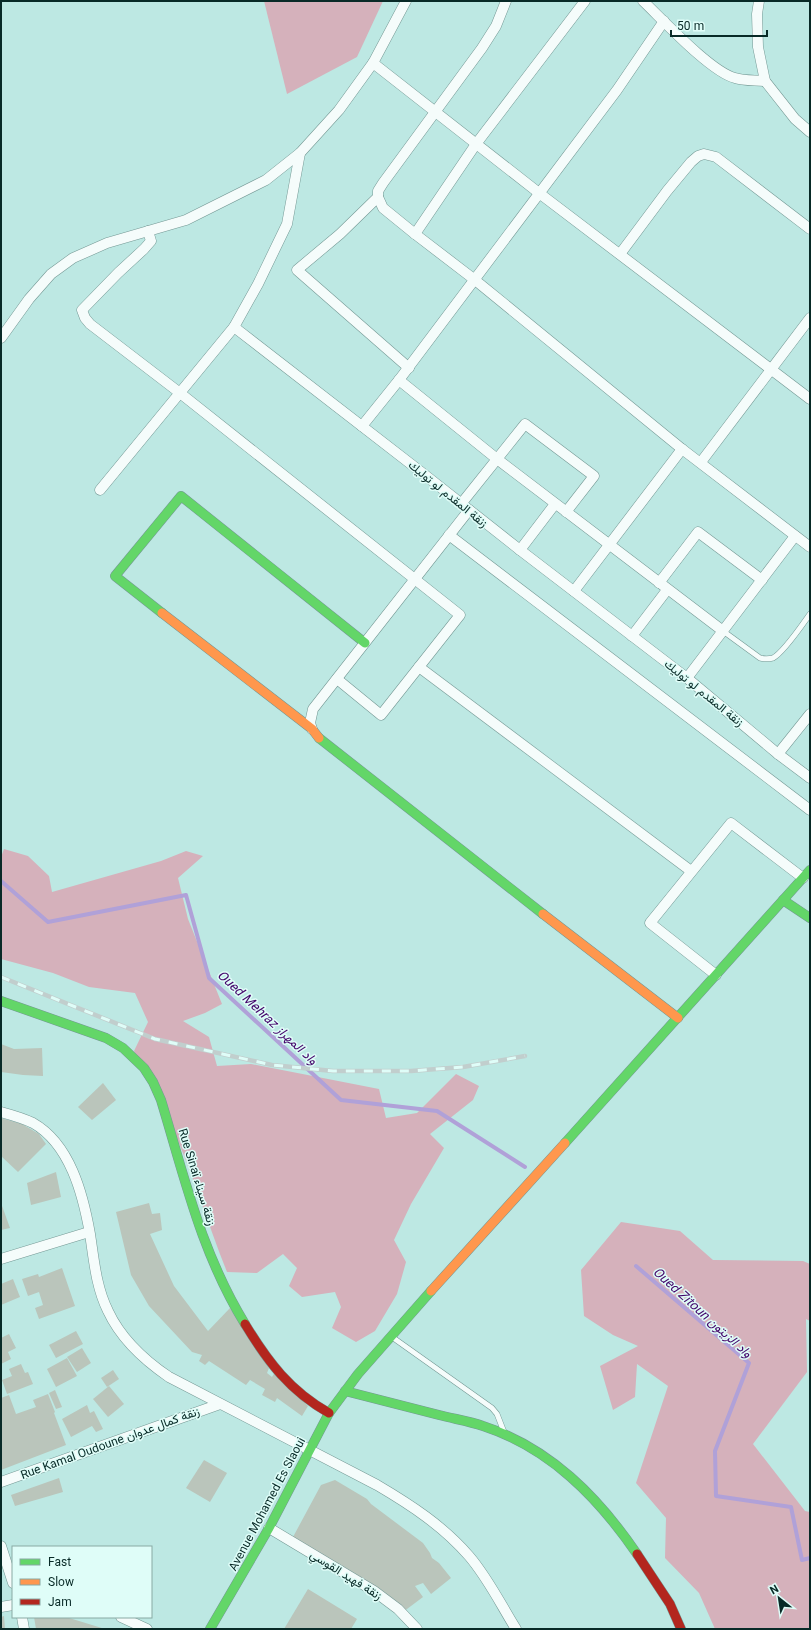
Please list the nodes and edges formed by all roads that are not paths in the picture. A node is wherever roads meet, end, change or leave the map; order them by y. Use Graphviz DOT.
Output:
graph roads {
  1 [pos="406,1"];
  2 [pos="506,1"];
  3 [pos="585,1"];
  4 [pos="643,1"];
  5 [pos="760,1"];
  6 [pos="664,21"];
  7 [pos="373,63"];
  8 [pos="765,81"];
  9 [pos="434,111"];
  10 [pos="810,132"];
  11 [pos="476,144"];
  12 [pos="300,153"];
  13 [pos="540,193"];
  14 [pos="378,197"];
  15 [pos="810,228"];
  16 [pos="148,231"];
  17 [pos="415,234"];
  18 [pos="620,254"];
  19 [pos="475,280"];
  20 [pos="810,318"];
  21 [pos="234,327"];
  22 [pos="1,338"];
  23 [pos="409,368"];
  24 [pos="772,369"];
  25 [pos="399,380"];
  26 [pos="180,392"];
  27 [pos="810,399"];
  28 [pos="362,426"];
  29 [pos="682,449"];
  30 [pos="497,459"];
  31 [pos="701,462"];
  32 [pos="100,490"];
  33 [pos="555,504"];
  34 [pos="465,507"];
  35 [pos="566,512"];
  36 [pos="449,535"];
  37 [pos="795,536"];
  38 [pos="609,545"];
  39 [pos="810,547"];
  40 [pos="520,550"];
  41 [pos="414,580"];
  42 [pos="762,580"];
  43 [pos="663,586"];
  44 [pos="574,591"];
  45 [pos="810,614"];
  46 [pos="723,631"];
  47 [pos="632,636"];
  48 [pos="365,643"];
  49 [pos="419,667"];
  50 [pos="687,678"];
  51 [pos="337,679"];
  52 [pos="810,714"];
  53 [pos="312,729"];
  54 [pos="778,754"];
  55 [pos="810,778"];
  56 [pos="810,810"];
  57 [pos="810,870"];
  58 [pos="691,871"];
  59 [pos="803,878"];
  60 [pos="783,900"];
  61 [pos="810,918"];
  62 [pos="716,975"];
  63 [pos="1,1001"];
  64 [pos="678,1018"];
  65 [pos="1,1112"];
  66 [pos="89,1232"];
  67 [pos="1,1259"];
  68 [pos="391,1337"];
  69 [pos="345,1391"];
  70 [pos="220,1404"];
  71 [pos="329,1413"];
  72 [pos="504,1433"];
  73 [pos="309,1449"];
  74 [pos="1,1482"];
  75 [pos="269,1528"];
  76 [pos="1,1546"];
  77 [pos="12,1579"];
  78 [pos="12,1605"];
  79 [pos="1,1607"];
  80 [pos="22,1618"];
  81 [pos="123,1618"];
  82 [pos="24,1629"];
  83 [pos="147,1629"];
  84 [pos="210,1629"];
  85 [pos="417,1629"];
  86 [pos="516,1629"];
  87 [pos="681,1629"];
  1 -- 7 [label="street"];
  2 -- 9 [label="street"];
  3 -- 11 [label="street"];
  4 -- 6 [label="street"];
  5 -- 8 [label="street"];
  6 -- 8 [label="street"];
  6 -- 13 [label="street"];
  7 -- 9 [label="street"];
  7 -- 12 [label="street"];
  8 -- 10 [label="street"];
  9 -- 11 [label="street"];
  9 -- 14 [label="street"];
  11 -- 13 [label="street"];
  11 -- 17 [label="street"];
  12 -- 16 [label="street"];
  12 -- 21 [label="street"];
  13 -- 18 [label="street"];
  13 -- 19 [label="street"];
  14 -- 17 [label="street"];
  14 -- 23 [label="street"];
  15 -- 18 [label="street"];
  16 -- 22 [label="street"];
  16 -- 26 [label="street"];
  17 -- 19 [label="street"];
  18 -- 24 [label="street"];
  19 -- 23 [label="street"];
  19 -- 29 [label="street"];
  20 -- 24 [label="street"];
  21 -- 26 [label="street"];
  21 -- 28 [label="street, زنقة المقدم لو توليك"];
  23 -- 25 [label="street"];
  24 -- 27 [label="street"];
  24 -- 31 [label="street"];
  25 -- 28 [label="street"];
  25 -- 30 [label="street"];
  26 -- 32 [label="street"];
  26 -- 41 [label="street"];
  28 -- 34 [label="street, زنقة المقدم لو توليك"];
  29 -- 31 [label="street"];
  29 -- 38 [label="street"];
  30 -- 33 [label="street"];
  30 -- 34 [label="street"];
  30 -- 35 [label="street"];
  31 -- 37 [label="street"];
  33 -- 35 [label="street"];
  33 -- 40 [label="street"];
  34 -- 36 [label="street"];
  34 -- 40 [label="street, زنقة المقدم لو توليك"];
  35 -- 38 [label="street"];
  36 -- 41 [label="street"];
  36 -- 56 [label="street"];
  37 -- 39 [label="street"];
  37 -- 42 [label="street"];
  38 -- 43 [label="street"];
  38 -- 44 [label="street"];
  40 -- 44 [label="street, زنقة المقدم لو توليك"];
  41 -- 48 [label="street"];
  41 -- 49 [label="street"];
  42 -- 43 [label="street"];
  42 -- 46 [label="street"];
  43 -- 46 [label="street"];
  43 -- 47 [label="street"];
  44 -- 47 [label="street, زنقة المقدم لو توليك"];
  45 -- 46 [label="lane"];
  46 -- 50 [label="street"];
  47 -- 50 [label="street, زنقة المقدم لو توليك"];
  48 -- 51 [label="street"];
  48 -- 53 [label="street"];
  49 -- 51 [label="street"];
  49 -- 58 [label="street"];
  50 -- 54 [label="street, زنقة المقدم لو توليك"];
  51 -- 53 [label="street"];
  52 -- 54 [label="street"];
  53 -- 64 [label="street"];
  54 -- 55 [label="street, زنقة المقدم لو توليك"];
  57 -- 59 [label="street, Avenue Mohamed Es Slaoui"];
  58 -- 59 [label="street"];
  58 -- 62 [label="street"];
  59 -- 60 [label="street, Avenue Mohamed Es Slaoui"];
  60 -- 61 [label="street"];
  60 -- 62 [label="street, Avenue Mohamed Es Slaoui"];
  62 -- 64 [label="street, Avenue Mohamed Es Slaoui"];
  63 -- 71 [label="street, Rue Sinaï زنقة سيناء"];
  64 -- 68 [label="street, Avenue Mohamed Es Slaoui"];
  65 -- 66 [label="street"];
  66 -- 67 [label="street"];
  66 -- 70 [label="street"];
  68 -- 69 [label="street, Avenue Mohamed Es Slaoui"];
  68 -- 72 [label="lane"];
  69 -- 71 [label="street, Avenue Mohamed Es Slaoui"];
  69 -- 72 [label="street"];
  70 -- 73 [label="street"];
  70 -- 74 [label="street, Rue Kamal Oudoune زنقة كمال عدوان"];
  71 -- 73 [label="street, Avenue Mohamed Es Slaoui"];
  72 -- 87 [label="street"];
  73 -- 75 [label="street, Avenue Mohamed Es Slaoui"];
  73 -- 86 [label="street"];
  75 -- 84 [label="street, Avenue Mohamed Es Slaoui"];
  75 -- 85 [label="street, زنقة فهيد القوسي"];
  76 -- 77 [label="street"];
  78 -- 79 [label="street"];
  80 -- 82 [label="street"];
  81 -- 83 [label="street"];
}
